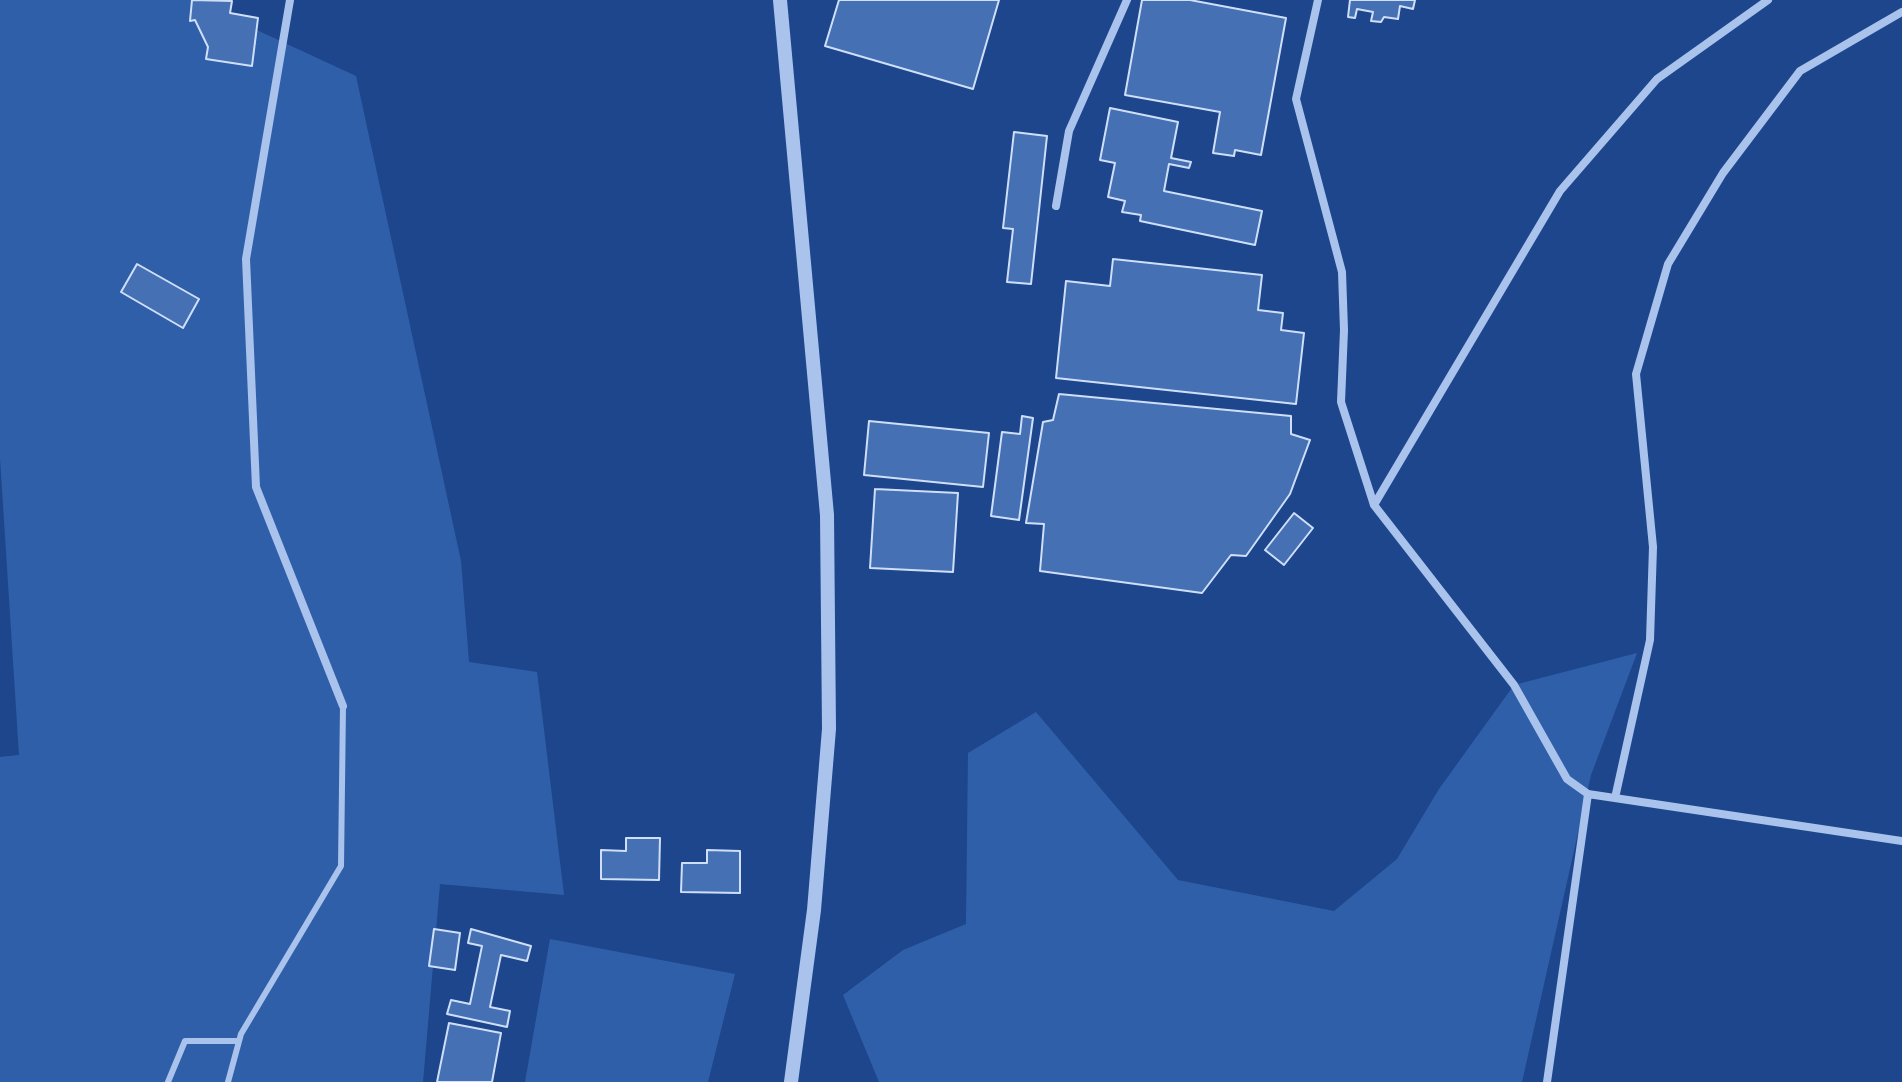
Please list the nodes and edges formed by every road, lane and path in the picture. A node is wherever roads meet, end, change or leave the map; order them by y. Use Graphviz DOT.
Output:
graph roads {
  1 [pos="290,0"];
  2 [pos="780,0"];
  3 [pos="1127,0"];
  4 [pos="1318,0"];
  5 [pos="1768,0"];
  6 [pos="1902,12"];
  7 [pos="1056,206"];
  8 [pos="1374,505"];
  9 [pos="343,706"];
  10 [pos="1588,794"];
  11 [pos="1615,798"];
  12 [pos="1902,841"];
  13 [pos="239,1041"];
  14 [pos="168,1082"];
  15 [pos="228,1082"];
  16 [pos="791,1082"];
  17 [pos="1547,1082"];
  1 -- 9 [label="street"];
  2 -- 16 [label="street"];
  3 -- 7 [label="street"];
  4 -- 8 [label="street"];
  5 -- 8 [label="street"];
  6 -- 11 [label="street"];
  8 -- 10 [label="street"];
  9 -- 13 [label="lane"];
  10 -- 11 [label="street"];
  10 -- 17 [label="street"];
  11 -- 12 [label="street"];
  13 -- 14 [label="lane"];
  13 -- 15 [label="lane"];
}
